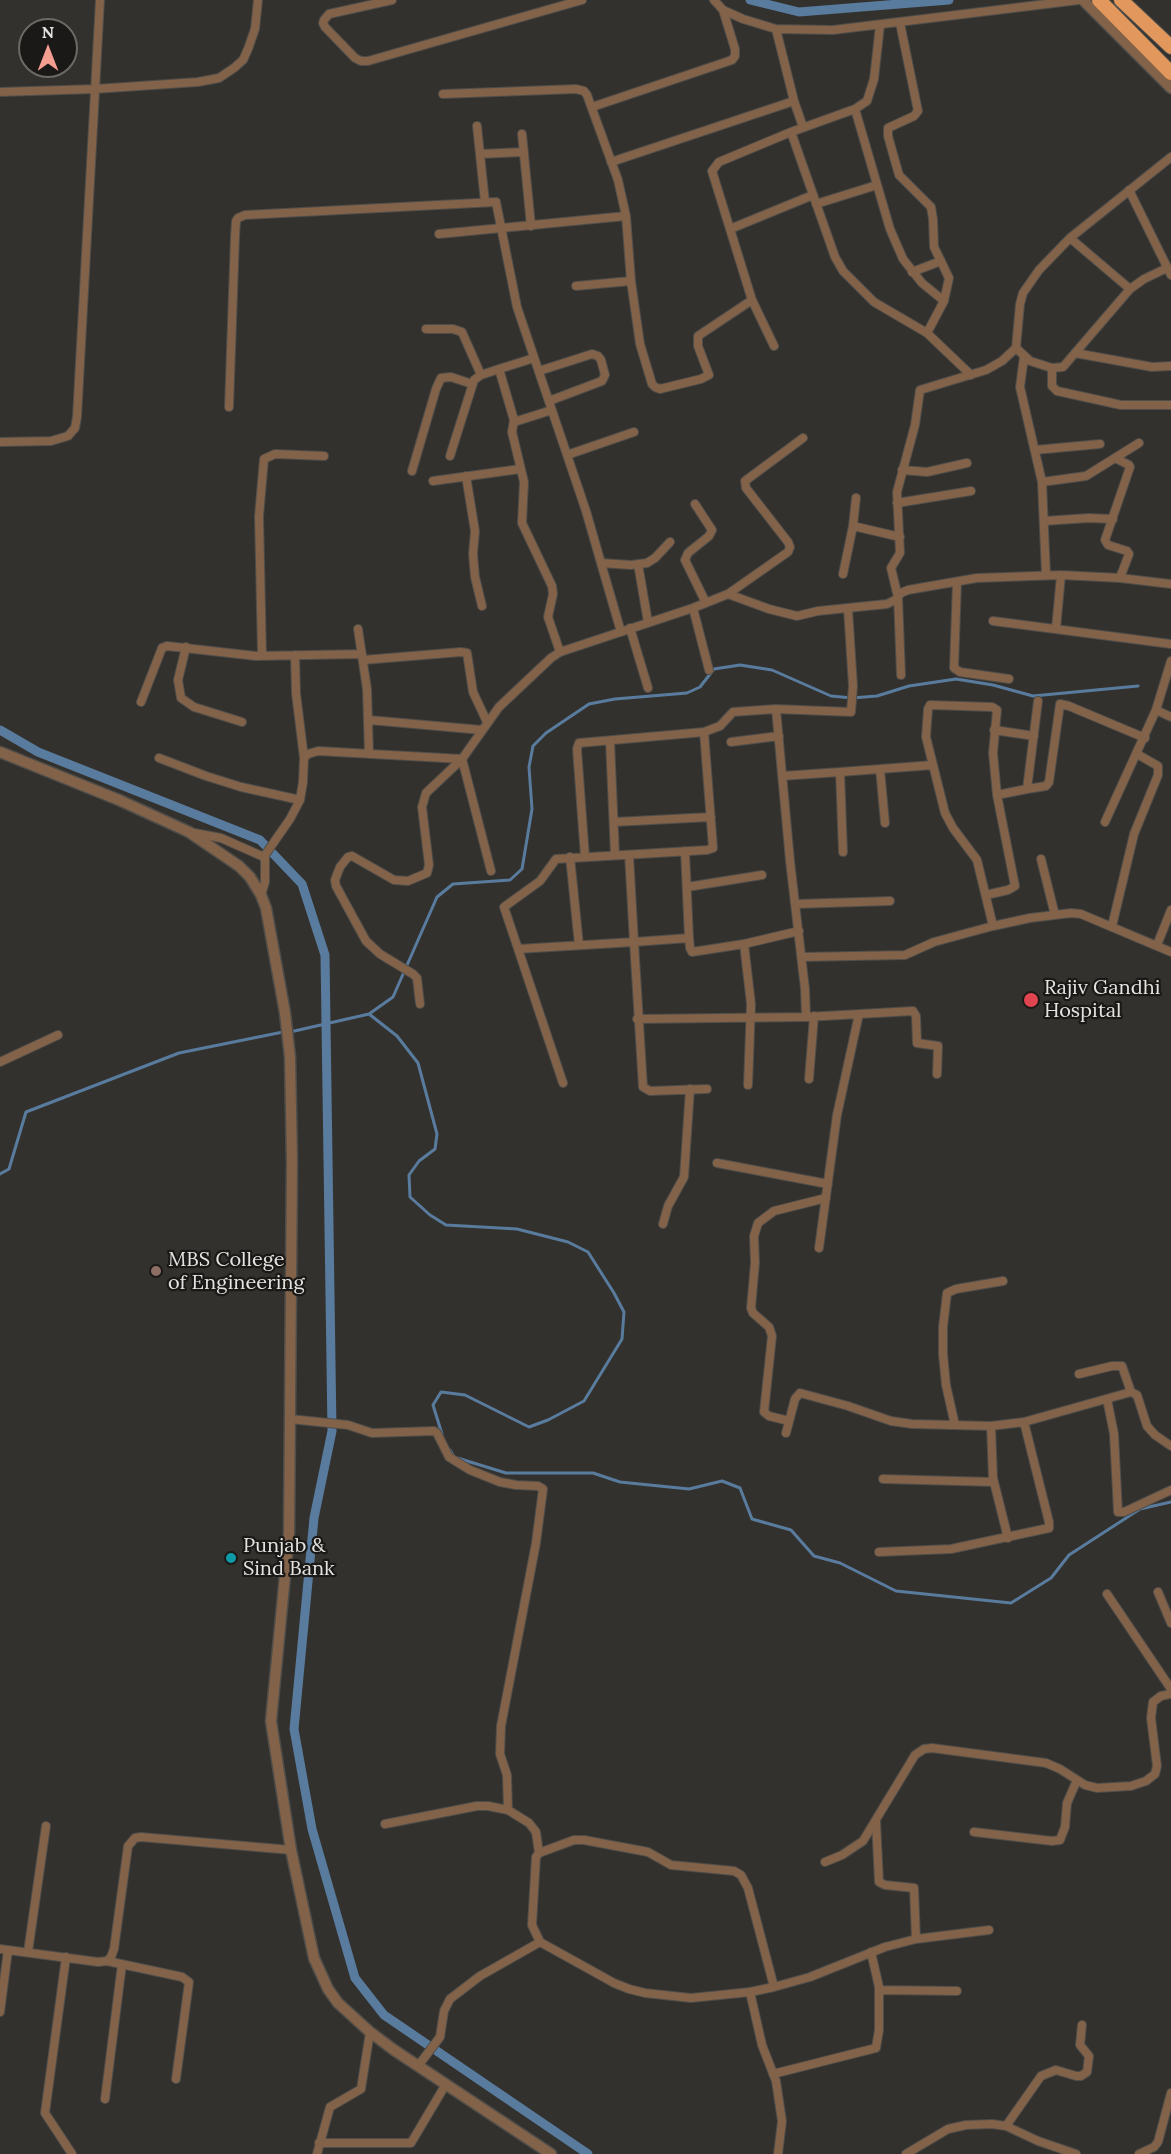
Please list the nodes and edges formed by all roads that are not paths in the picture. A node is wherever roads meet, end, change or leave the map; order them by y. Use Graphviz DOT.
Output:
graph roads {
  1 [pos="100,0"];
  2 [pos="258,0"];
  3 [pos="392,0"];
  4 [pos="582,0"];
  5 [pos="714,0"];
  6 [pos="1081,0"];
  7 [pos="1099,0"];
  8 [pos="1121,0"];
  9 [pos="723,10"];
  10 [pos="900,23"];
  11 [pos="880,25"];
  12 [pos="776,28"];
  13 [pos="1155,33"];
  14 [pos="1171,38"];
  15 [pos="1171,47"];
  16 [pos="1171,73"];
  17 [pos="1171,88"];
  18 [pos="95,89"];
  19 [pos="0,92"];
  20 [pos="443,94"];
  21 [pos="794,101"];
  22 [pos="592,107"];
  23 [pos="855,109"];
  24 [pos="477,126"];
  25 [pos="803,128"];
  26 [pos="791,132"];
  27 [pos="522,135"];
  28 [pos="524,152"];
  29 [pos="480,154"];
  30 [pos="1171,157"];
  31 [pos="611,162"];
  32 [pos="877,184"];
  33 [pos="1129,190"];
  34 [pos="814,200"];
  35 [pos="484,202"];
  36 [pos="626,216"];
  37 [pos="531,226"];
  38 [pos="501,229"];
  39 [pos="730,229"];
  40 [pos="439,234"];
  41 [pos="1070,238"];
  42 [pos="941,261"];
  43 [pos="912,272"];
  44 [pos="1169,272"];
  45 [pos="631,281"];
  46 [pos="576,286"];
  47 [pos="1130,289"];
  48 [pos="752,300"];
  49 [pos="944,301"];
  50 [pos="426,329"];
  51 [pos="927,333"];
  52 [pos="774,346"];
  53 [pos="1016,348"];
  54 [pos="1075,353"];
  55 [pos="1024,357"];
  56 [pos="534,358"];
  57 [pos="1171,366"];
  58 [pos="1052,368"];
  59 [pos="499,369"];
  60 [pos="539,371"];
  61 [pos="481,375"];
  62 [pos="970,375"];
  63 [pos="472,384"];
  64 [pos="550,405"];
  65 [pos="1171,405"];
  66 [pos="228,407"];
  67 [pos="514,422"];
  68 [pos="634,432"];
  69 [pos="803,438"];
  70 [pos="0,442"];
  71 [pos="1139,443"];
  72 [pos="1100,444"];
  73 [pos="1035,450"];
  74 [pos="567,455"];
  75 [pos="324,456"];
  76 [pos="450,456"];
  77 [pos="1115,458"];
  78 [pos="967,463"];
  79 [pos="520,469"];
  80 [pos="903,470"];
  81 [pos="412,471"];
  82 [pos="466,476"];
  83 [pos="433,481"];
  84 [pos="1041,482"];
  85 [pos="971,491"];
  86 [pos="856,498"];
  87 [pos="897,503"];
  88 [pos="694,504"];
  89 [pos="1113,519"];
  90 [pos="1044,521"];
  91 [pos="853,526"];
  92 [pos="900,537"];
  93 [pos="670,542"];
  94 [pos="601,563"];
  95 [pos="638,564"];
  96 [pos="843,574"];
  97 [pos="1046,575"];
  98 [pos="1061,575"];
  99 [pos="1120,578"];
  100 [pos="957,582"];
  101 [pos="1171,584"];
  102 [pos="728,594"];
  103 [pos="898,597"];
  104 [pos="706,603"];
  105 [pos="483,606"];
  106 [pos="693,608"];
  107 [pos="848,609"];
  108 [pos="993,621"];
  109 [pos="648,622"];
  110 [pos="630,628"];
  111 [pos="358,629"];
  112 [pos="1056,629"];
  113 [pos="621,632"];
  114 [pos="1171,644"];
  115 [pos="186,647"];
  116 [pos="560,652"];
  117 [pos="262,655"];
  118 [pos="295,655"];
  119 [pos="362,657"];
  120 [pos="1171,661"];
  121 [pos="709,670"];
  122 [pos="901,675"];
  123 [pos="1009,678"];
  124 [pos="1166,683"];
  125 [pos="648,688"];
  126 [pos="1038,701"];
  127 [pos="141,702"];
  128 [pos="776,709"];
  129 [pos="1156,710"];
  130 [pos="1171,717"];
  131 [pos="369,720"];
  132 [pos="242,722"];
  133 [pos="484,726"];
  134 [pos="994,730"];
  135 [pos="704,732"];
  136 [pos="778,736"];
  137 [pos="1034,736"];
  138 [pos="1145,738"];
  139 [pos="610,741"];
  140 [pos="731,742"];
  141 [pos="0,752"];
  142 [pos="369,754"];
  143 [pos="1137,754"];
  144 [pos="159,758"];
  145 [pos="304,758"];
  146 [pos="462,759"];
  147 [pos="933,765"];
  148 [pos="880,769"];
  149 [pos="840,772"];
  150 [pos="782,776"];
  151 [pos="1028,789"];
  152 [pos="997,795"];
  153 [pos="300,800"];
  154 [pos="711,817"];
  155 [pos="614,822"];
  156 [pos="1105,822"];
  157 [pos="885,823"];
  158 [pos="189,832"];
  159 [pos="685,851"];
  160 [pos="843,852"];
  161 [pos="265,855"];
  162 [pos="615,855"];
  163 [pos="629,855"];
  164 [pos="585,856"];
  165 [pos="570,857"];
  166 [pos="1041,859"];
  167 [pos="491,871"];
  168 [pos="762,875"];
  169 [pos="687,887"];
  170 [pos="261,895"];
  171 [pos="986,895"];
  172 [pos="890,901"];
  173 [pos="796,904"];
  174 [pos="1171,910"];
  175 [pos="1055,915"];
  176 [pos="993,926"];
  177 [pos="1112,926"];
  178 [pos="799,931"];
  179 [pos="689,938"];
  180 [pos="634,942"];
  181 [pos="744,944"];
  182 [pos="579,945"];
  183 [pos="1157,945"];
  184 [pos="518,949"];
  185 [pos="1171,952"];
  186 [pos="802,957"];
  187 [pos="420,1004"];
  188 [pos="858,1014"];
  189 [pos="751,1016"];
  190 [pos="809,1016"];
  191 [pos="637,1019"];
  192 [pos="58,1035"];
  193 [pos="0,1062"];
  194 [pos="937,1074"];
  195 [pos="809,1079"];
  196 [pos="563,1083"];
  197 [pos="748,1085"];
  198 [pos="690,1089"];
  199 [pos="707,1089"];
  200 [pos="717,1163"];
  201 [pos="828,1184"];
  202 [pos="826,1198"];
  203 [pos="663,1224"];
  204 [pos="819,1248"];
  205 [pos="1003,1281"];
  206 [pos="1079,1374"];
  207 [pos="1131,1392"];
  208 [pos="1107,1399"];
  209 [pos="291,1419"];
  210 [pos="789,1421"];
  211 [pos="1023,1422"];
  212 [pos="955,1425"];
  213 [pos="991,1425"];
  214 [pos="786,1433"];
  215 [pos="1171,1446"];
  216 [pos="884,1479"];
  217 [pos="994,1482"];
  218 [pos="1171,1490"];
  219 [pos="1008,1538"];
  220 [pos="879,1552"];
  221 [pos="1158,1592"];
  222 [pos="1107,1594"];
  223 [pos="1171,1623"];
  224 [pos="1171,1689"];
  225 [pos="1171,1694"];
  226 [pos="1077,1780"];
  227 [pos="508,1810"];
  228 [pos="876,1821"];
  229 [pos="385,1824"];
  230 [pos="46,1826"];
  231 [pos="974,1832"];
  232 [pos="291,1850"];
  233 [pos="538,1853"];
  234 [pos="825,1862"];
  235 [pos="989,1930"];
  236 [pos="916,1939"];
  237 [pos="540,1942"];
  238 [pos="4,1949"];
  239 [pos="28,1952"];
  240 [pos="871,1952"];
  241 [pos="66,1957"];
  242 [pos="108,1961"];
  243 [pos="122,1964"];
  244 [pos="774,1987"];
  245 [pos="879,1990"];
  246 [pos="957,1991"];
  247 [pos="750,1992"];
  248 [pos="0,2012"];
  249 [pos="1082,2025"];
  250 [pos="370,2032"];
  251 [pos="421,2062"];
  252 [pos="773,2074"];
  253 [pos="176,2079"];
  254 [pos="446,2084"];
  255 [pos="1171,2093"];
  256 [pos="105,2099"];
  257 [pos="1006,2126"];
  258 [pos="319,2143"];
  259 [pos="68,2153"];
  260 [pos="317,2154"];
  261 [pos="551,2154"];
  262 [pos="778,2154"];
  263 [pos="906,2154"];
  264 [pos="1076,2154"];
  265 [pos="1139,2154"];
  1 -- 18 [label="street"];
  2 -- 18 [label="street"];
  3 -- 4 [label="street"];
  5 -- 9 [label="street"];
  6 -- 10 [label="street"];
  6 -- 17 [label="street"];
  7 -- 16 [label="highway"];
  8 -- 13 [label="highway"];
  9 -- 12 [label="street"];
  9 -- 22 [label="street"];
  10 -- 11 [label="street"];
  10 -- 42 [label="street"];
  11 -- 12 [label="street"];
  11 -- 23 [label="street"];
  12 -- 21 [label="street"];
  13 -- 14 [label="street"];
  13 -- 15 [label="highway"];
  18 -- 19 [label="street"];
  18 -- 70 [label="street"];
  20 -- 22 [label="street"];
  21 -- 25 [label="street"];
  21 -- 31 [label="street"];
  22 -- 31 [label="street"];
  23 -- 25 [label="street"];
  23 -- 32 [label="street"];
  24 -- 29 [label="street"];
  25 -- 26 [label="street"];
  26 -- 34 [label="street"];
  26 -- 39 [label="street"];
  27 -- 28 [label="street"];
  28 -- 29 [label="street"];
  28 -- 37 [label="street"];
  29 -- 35 [label="street"];
  30 -- 33 [label="street"];
  31 -- 36 [label="street"];
  32 -- 34 [label="street"];
  32 -- 43 [label="street"];
  33 -- 41 [label="street"];
  33 -- 44 [label="street"];
  34 -- 39 [label="street"];
  34 -- 51 [label="street"];
  35 -- 38 [label="street"];
  35 -- 66 [label="street"];
  36 -- 37 [label="street"];
  36 -- 45 [label="street"];
  37 -- 38 [label="street"];
  38 -- 40 [label="street"];
  38 -- 56 [label="street"];
  39 -- 48 [label="street"];
  41 -- 47 [label="street"];
  41 -- 53 [label="street"];
  42 -- 43 [label="street"];
  42 -- 49 [label="street"];
  43 -- 49 [label="street"];
  44 -- 47 [label="street"];
  45 -- 46 [label="street"];
  45 -- 48 [label="street"];
  47 -- 54 [label="street"];
  48 -- 52 [label="street"];
  49 -- 51 [label="street"];
  50 -- 61 [label="street"];
  51 -- 62 [label="street"];
  53 -- 55 [label="street"];
  53 -- 62 [label="street"];
  54 -- 57 [label="street"];
  54 -- 58 [label="street"];
  55 -- 58 [label="street"];
  55 -- 73 [label="street"];
  56 -- 59 [label="street"];
  56 -- 60 [label="street"];
  58 -- 65 [label="street"];
  59 -- 61 [label="street"];
  59 -- 67 [label="street"];
  60 -- 64 [label="street"];
  60 -- 64 [label="street"];
  61 -- 63 [label="street"];
  62 -- 80 [label="street"];
  63 -- 76 [label="street"];
  63 -- 81 [label="street"];
  64 -- 67 [label="street"];
  64 -- 74 [label="street"];
  67 -- 79 [label="street"];
  68 -- 74 [label="street"];
  69 -- 102 [label="street"];
  71 -- 77 [label="street"];
  72 -- 73 [label="street"];
  73 -- 84 [label="street"];
  74 -- 94 [label="street"];
  75 -- 117 [label="street"];
  77 -- 84 [label="street"];
  77 -- 89 [label="street"];
  78 -- 80 [label="street"];
  79 -- 82 [label="street"];
  79 -- 116 [label="street"];
  80 -- 87 [label="street"];
  82 -- 83 [label="street"];
  82 -- 105 [label="street"];
  84 -- 90 [label="street"];
  85 -- 87 [label="street"];
  86 -- 91 [label="street"];
  87 -- 92 [label="street"];
  88 -- 104 [label="street"];
  89 -- 90 [label="street"];
  89 -- 99 [label="street"];
  90 -- 97 [label="street"];
  91 -- 92 [label="street"];
  91 -- 96 [label="street"];
  92 -- 103 [label="street"];
  93 -- 95 [label="street"];
  94 -- 95 [label="street"];
  94 -- 113 [label="street"];
  95 -- 109 [label="street"];
  97 -- 98 [label="street"];
  97 -- 100 [label="street"];
  98 -- 99 [label="street"];
  98 -- 112 [label="street"];
  99 -- 101 [label="street"];
  100 -- 103 [label="street"];
  100 -- 123 [label="street"];
  102 -- 104 [label="street"];
  102 -- 107 [label="street"];
  103 -- 107 [label="street"];
  103 -- 122 [label="street"];
  104 -- 106 [label="street"];
  106 -- 109 [label="street"];
  106 -- 121 [label="street"];
  107 -- 128 [label="street"];
  108 -- 112 [label="street"];
  109 -- 110 [label="street"];
  110 -- 113 [label="street"];
  110 -- 125 [label="street"];
  111 -- 119 [label="street"];
  112 -- 114 [label="street"];
  113 -- 116 [label="street"];
  115 -- 117 [label="street"];
  115 -- 127 [label="street"];
  115 -- 132 [label="street"];
  116 -- 133 [label="street"];
  117 -- 118 [label="street"];
  118 -- 119 [label="street"];
  118 -- 145 [label="street"];
  119 -- 131 [label="street"];
  119 -- 133 [label="street"];
  120 -- 124 [label="street"];
  124 -- 129 [label="street"];
  126 -- 137 [label="street"];
  128 -- 135 [label="street"];
  128 -- 136 [label="street"];
  129 -- 130 [label="street"];
  129 -- 138 [label="street"];
  131 -- 133 [label="street"];
  131 -- 142 [label="street"];
  133 -- 146 [label="street"];
  134 -- 137 [label="street"];
  134 -- 147 [label="street"];
  134 -- 152 [label="street"];
  135 -- 139 [label="street"];
  135 -- 154 [label="street"];
  136 -- 140 [label="street"];
  136 -- 150 [label="street"];
  137 -- 151 [label="street"];
  138 -- 143 [label="street"];
  138 -- 151 [label="street"];
  139 -- 155 [label="street"];
  139 -- 164 [label="street"];
  141 -- 158 [label="street"];
  142 -- 145 [label="street"];
  142 -- 146 [label="street"];
  143 -- 156 [label="street"];
  143 -- 177 [label="street"];
  144 -- 153 [label="street"];
  145 -- 153 [label="street"];
  146 -- 167 [label="street"];
  146 -- 187 [label="street"];
  147 -- 148 [label="street"];
  147 -- 171 [label="street"];
  148 -- 149 [label="street"];
  148 -- 157 [label="street"];
  149 -- 150 [label="street"];
  149 -- 160 [label="street"];
  150 -- 173 [label="street"];
  151 -- 152 [label="street"];
  152 -- 171 [label="street"];
  153 -- 161 [label="street"];
  154 -- 155 [label="street"];
  154 -- 159 [label="street"];
  155 -- 162 [label="street"];
  158 -- 161 [label="street"];
  158 -- 170 [label="street"];
  159 -- 163 [label="street"];
  159 -- 169 [label="street"];
  161 -- 170 [label="street"];
  162 -- 163 [label="street"];
  162 -- 164 [label="street"];
  163 -- 180 [label="street"];
  164 -- 165 [label="street"];
  165 -- 182 [label="street"];
  165 -- 184 [label="street"];
  166 -- 175 [label="street"];
  168 -- 169 [label="street"];
  169 -- 179 [label="street"];
  170 -- 209 [label="street"];
  171 -- 176 [label="street"];
  172 -- 173 [label="street"];
  173 -- 178 [label="street"];
  174 -- 183 [label="street"];
  175 -- 176 [label="street"];
  175 -- 177 [label="street"];
  176 -- 186 [label="street"];
  177 -- 183 [label="street"];
  178 -- 181 [label="street"];
  178 -- 186 [label="street"];
  179 -- 180 [label="street"];
  179 -- 181 [label="street"];
  180 -- 182 [label="street"];
  180 -- 191 [label="street"];
  181 -- 189 [label="street"];
  182 -- 184 [label="street"];
  183 -- 185 [label="street"];
  184 -- 196 [label="street"];
  186 -- 190 [label="street"];
  188 -- 190 [label="street"];
  188 -- 194 [label="street"];
  188 -- 201 [label="street"];
  189 -- 190 [label="street"];
  189 -- 191 [label="street"];
  189 -- 197 [label="street"];
  190 -- 195 [label="street"];
  191 -- 198 [label="street"];
  192 -- 193 [label="street"];
  198 -- 199 [label="street"];
  198 -- 203 [label="street"];
  200 -- 201 [label="street"];
  201 -- 202 [label="street"];
  202 -- 204 [label="street"];
  202 -- 210 [label="street"];
  205 -- 212 [label="street"];
  206 -- 207 [label="street"];
  207 -- 208 [label="street"];
  207 -- 215 [label="street"];
  208 -- 211 [label="street"];
  208 -- 218 [label="street"];
  209 -- 227 [label="street"];
  209 -- 232 [label="street"];
  210 -- 212 [label="street"];
  210 -- 214 [label="street"];
  211 -- 213 [label="street"];
  211 -- 219 [label="street"];
  212 -- 213 [label="street"];
  213 -- 217 [label="street"];
  216 -- 217 [label="street"];
  217 -- 219 [label="street"];
  219 -- 220 [label="street"];
  221 -- 223 [label="street"];
  222 -- 224 [label="street"];
  225 -- 226 [label="street"];
  226 -- 228 [label="street"];
  226 -- 231 [label="street"];
  227 -- 229 [label="street"];
  227 -- 233 [label="street"];
  228 -- 234 [label="street"];
  228 -- 236 [label="street"];
  230 -- 239 [label="street"];
  232 -- 242 [label="street"];
  232 -- 250 [label="street"];
  233 -- 237 [label="street"];
  233 -- 244 [label="street"];
  235 -- 236 [label="street"];
  236 -- 240 [label="street"];
  237 -- 247 [label="street"];
  237 -- 251 [label="street"];
  238 -- 239 [label="street"];
  238 -- 248 [label="street"];
  239 -- 241 [label="street"];
  240 -- 244 [label="street"];
  240 -- 245 [label="street"];
  241 -- 242 [label="street"];
  241 -- 259 [label="street"];
  242 -- 243 [label="street"];
  243 -- 253 [label="street"];
  243 -- 256 [label="street"];
  244 -- 247 [label="street"];
  245 -- 246 [label="street"];
  245 -- 252 [label="street"];
  247 -- 252 [label="street"];
  249 -- 257 [label="street"];
  250 -- 251 [label="street"];
  250 -- 258 [label="street"];
  251 -- 254 [label="street"];
  252 -- 262 [label="street"];
  254 -- 258 [label="street"];
  254 -- 261 [label="street"];
  255 -- 265 [label="street"];
  257 -- 263 [label="street"];
  257 -- 264 [label="street"];
  258 -- 260 [label="street"];
}
